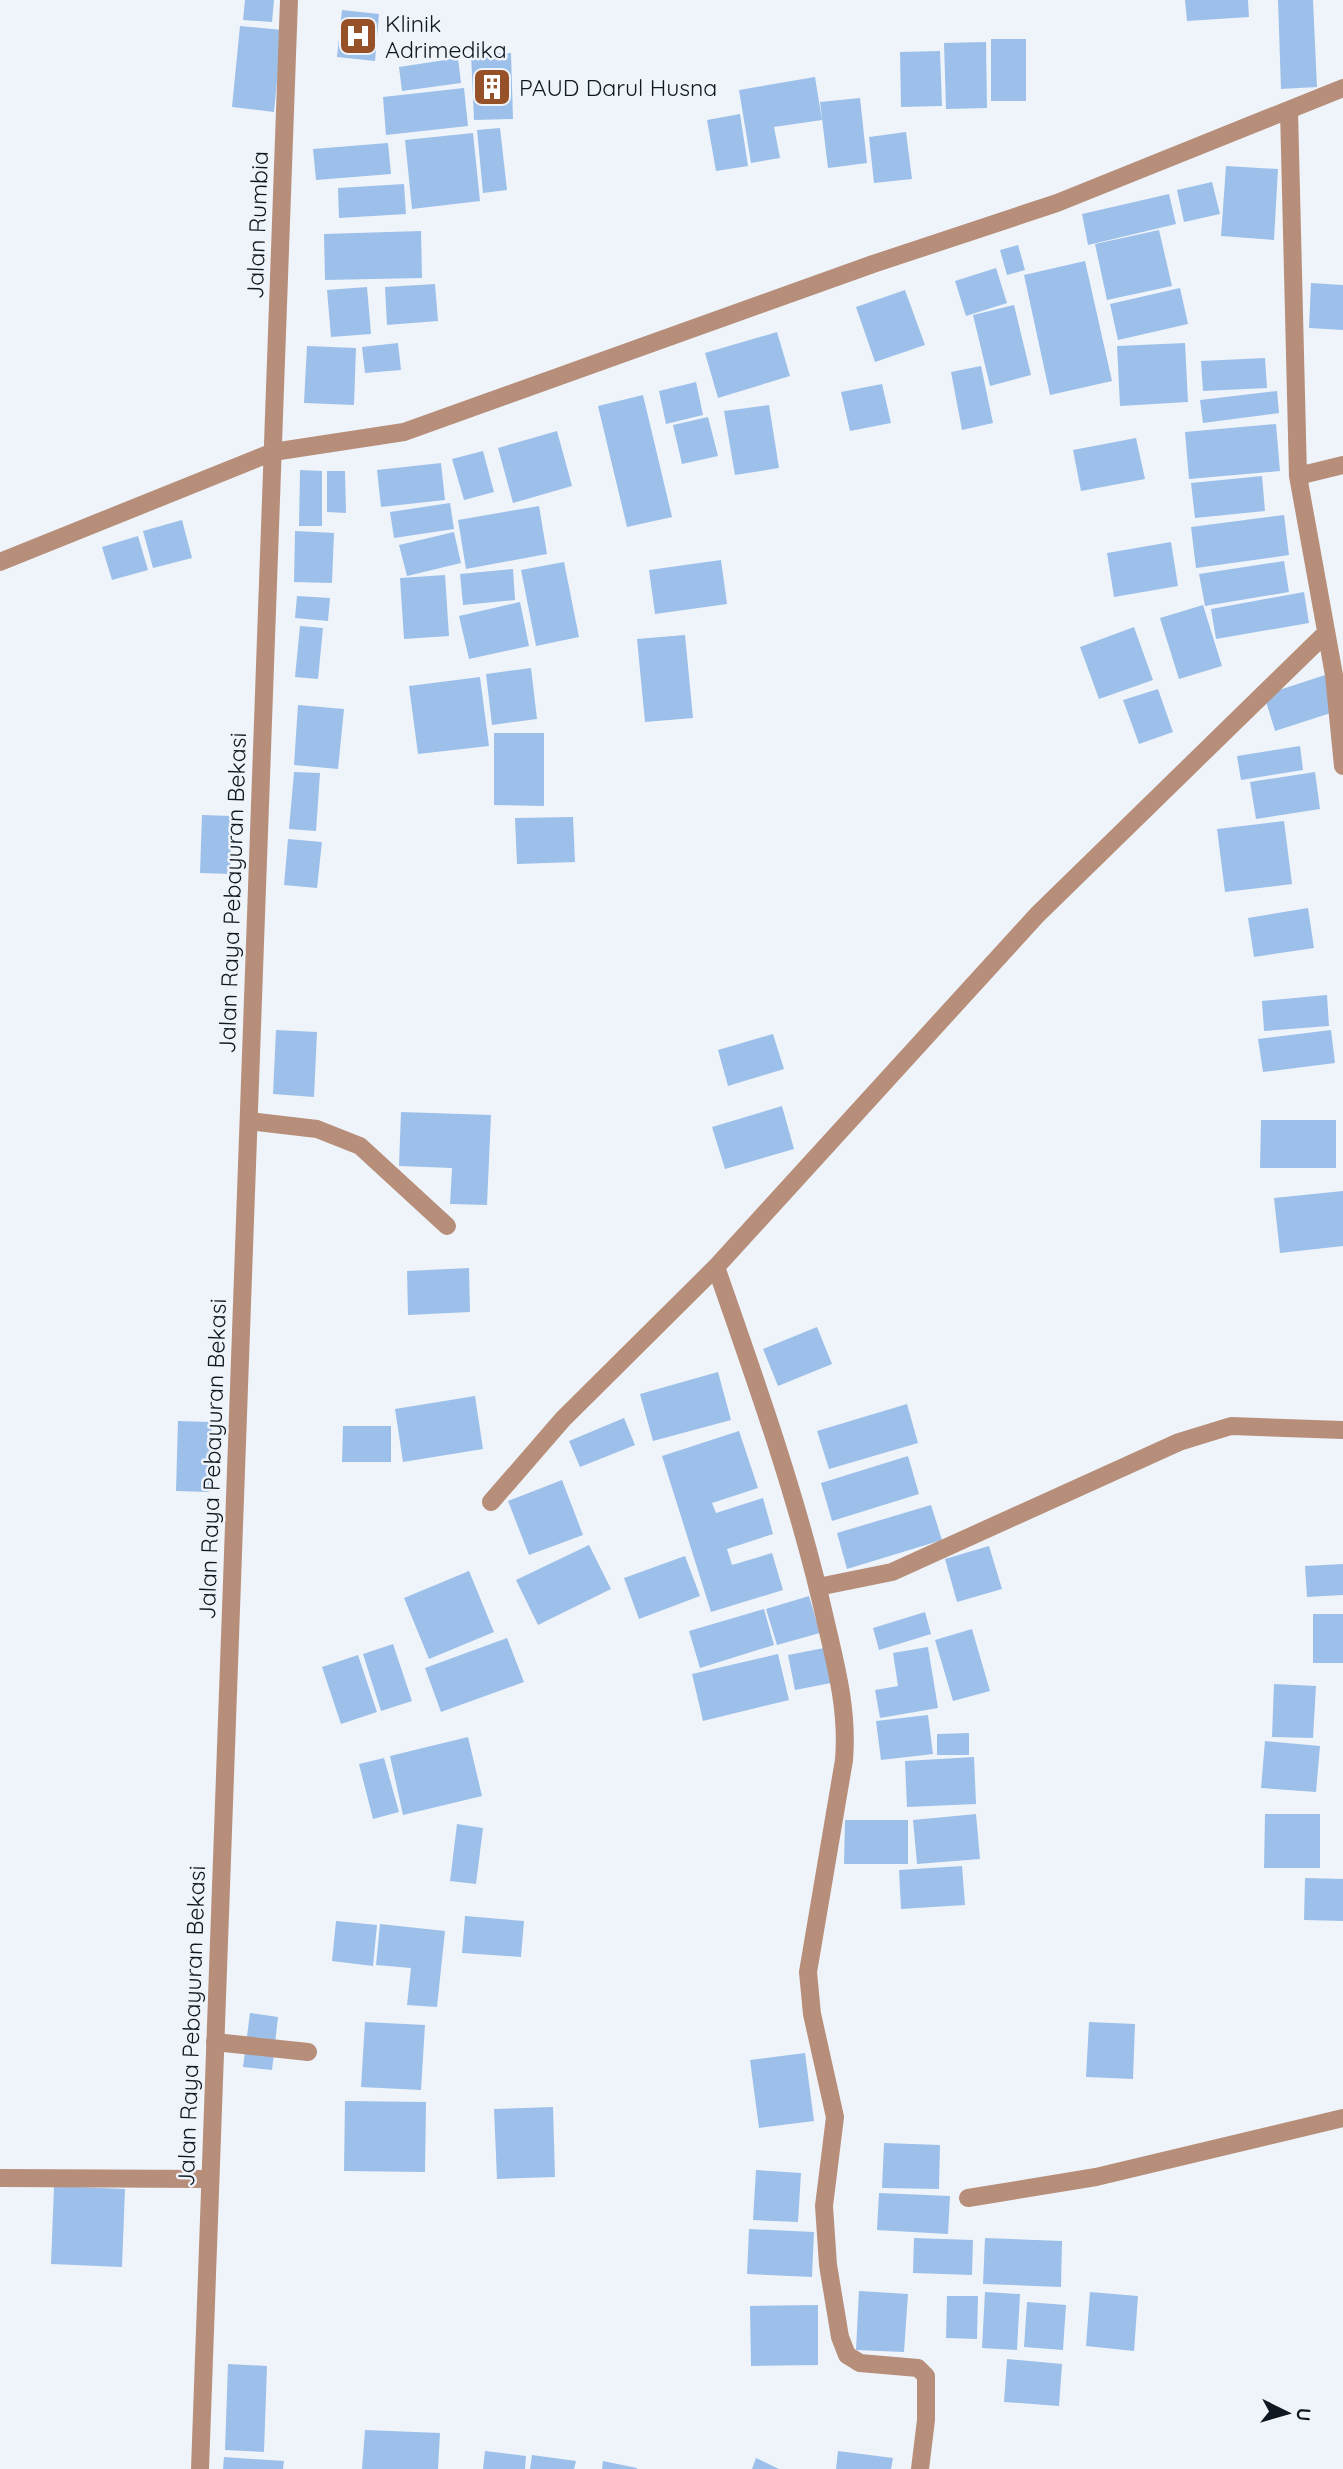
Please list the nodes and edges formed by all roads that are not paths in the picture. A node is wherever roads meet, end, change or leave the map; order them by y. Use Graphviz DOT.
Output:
graph roads {
  1 [pos="289,0"];
  2 [pos="1343,88"];
  3 [pos="1289,110"];
  4 [pos="272,452"];
  5 [pos="1343,465"];
  6 [pos="1298,476"];
  7 [pos="0,562"];
  8 [pos="1326,633"];
  9 [pos="1343,766"];
  10 [pos="248,1121"];
  11 [pos="447,1226"];
  12 [pos="716,1267"];
  13 [pos="1343,1430"];
  14 [pos="491,1502"];
  15 [pos="818,1587"];
  16 [pos="215,2042"];
  17 [pos="309,2052"];
  18 [pos="1343,2118"];
  19 [pos="0,2178"];
  20 [pos="210,2179"];
  21 [pos="968,2198"];
  22 [pos="200,2469"];
  23 [pos="920,2469"];
  1 -- 4 [label="street, Jalan Rumbia"];
  2 -- 3 [label="street"];
  3 -- 4 [label="street"];
  3 -- 6 [label="street"];
  4 -- 7 [label="street"];
  4 -- 10 [label="street, Jalan Raya Pebayuran Bekasi"];
  5 -- 6 [label="street"];
  6 -- 8 [label="street"];
  8 -- 9 [label="street"];
  8 -- 12 [label="street"];
  10 -- 11 [label="street"];
  10 -- 16 [label="street, Jalan Raya Pebayuran Bekasi"];
  12 -- 14 [label="street"];
  12 -- 15 [label="street"];
  13 -- 15 [label="street"];
  15 -- 23 [label="street"];
  16 -- 17 [label="street"];
  16 -- 20 [label="street, Jalan Raya Pebayuran Bekasi"];
  18 -- 21 [label="street"];
  19 -- 20 [label="street"];
  20 -- 22 [label="street, Jalan Raya Pebayuran Bekasi"];
}
